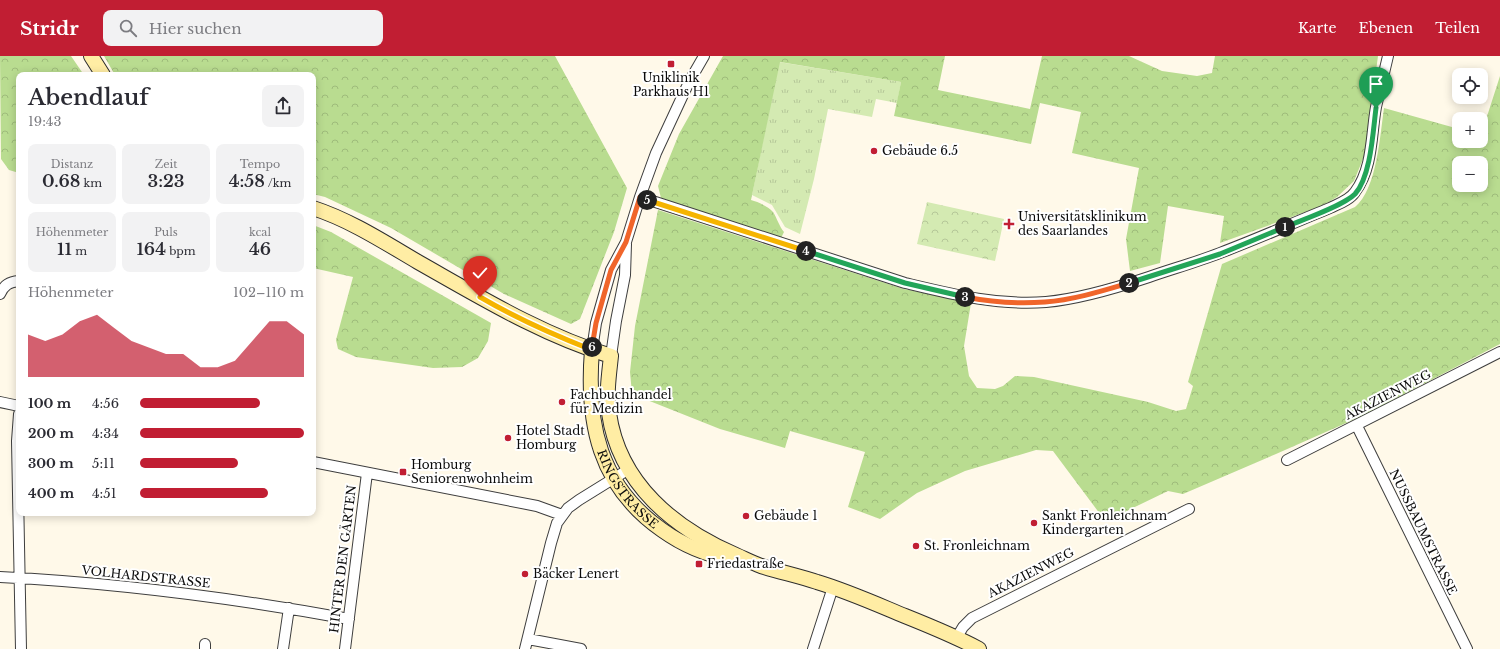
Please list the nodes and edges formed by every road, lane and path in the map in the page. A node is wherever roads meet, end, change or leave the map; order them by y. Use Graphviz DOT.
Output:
graph roads {
  1 [pos="91,56"];
  2 [pos="704,56"];
  3 [pos="1388,56"];
  4 [pos="101,72"];
  5 [pos="640,197"];
  6 [pos="316,209"];
  7 [pos="626,242"];
  8 [pos="14,281"];
  9 [pos="0,294"];
  10 [pos="592,350"];
  11 [pos="1500,352"];
  12 [pos="611,356"];
  13 [pos="0,402"];
  14 [pos="16,405"];
  15 [pos="1357,426"];
  16 [pos="1287,460"];
  17 [pos="316,463"];
  18 [pos="629,469"];
  19 [pos="367,473"];
  20 [pos="613,479"];
  21 [pos="1189,509"];
  22 [pos="19,516"];
  23 [pos="562,516"];
  24 [pos="750,561"];
  25 [pos="0,577"];
  26 [pos="20,578"];
  27 [pos="833,587"];
  28 [pos="289,608"];
  29 [pos="349,619"];
  30 [pos="957,637"];
  31 [pos="528,638"];
  32 [pos="21,649"];
  33 [pos="283,649"];
  34 [pos="346,649"];
  35 [pos="525,649"];
  36 [pos="582,649"];
  37 [pos="813,649"];
  38 [pos="979,649"];
  39 [pos="1467,649"];
  1 -- 4 [label="street"];
  2 -- 5 [label="street"];
  3 -- 5 [label="street"];
  5 -- 7 [label="street"];
  6 -- 10 [label="street"];
  7 -- 10 [label="street"];
  7 -- 12 [label="street"];
  8 -- 9 [label="street"];
  10 -- 12 [label="street"];
  10 -- 20 [label="street, RINGSTRASSE"];
  11 -- 15 [label="street, AKAZIENWEG"];
  12 -- 18 [label="street, RINGSTRASSE"];
  13 -- 14 [label="street"];
  15 -- 16 [label="street, AKAZIENWEG"];
  15 -- 39 [label="street, NUSSBAUMSTRASSE"];
  17 -- 19 [label="street"];
  18 -- 20 [label="street"];
  18 -- 24 [label="street, RINGSTRASSE"];
  19 -- 23 [label="street"];
  19 -- 29 [label="street, HINTER DEN GÄRTEN"];
  20 -- 23 [label="street"];
  20 -- 24 [label="street, RINGSTRASSE"];
  21 -- 30 [label="street, AKAZIENWEG"];
  22 -- 26 [label="street"];
  23 -- 31 [label="street"];
  24 -- 27 [label="street, RINGSTRASSE"];
  25 -- 26 [label="street, VOLHARDSTRASSE"];
  26 -- 28 [label="street, VOLHARDSTRASSE"];
  26 -- 32 [label="street"];
  27 -- 30 [label="street, RINGSTRASSE"];
  27 -- 37 [label="street"];
  28 -- 29 [label="street, VOLHARDSTRASSE"];
  28 -- 33 [label="street"];
  29 -- 34 [label="street, HINTER DEN GÄRTEN"];
  30 -- 38 [label="street, RINGSTRASSE"];
  31 -- 35 [label="street"];
  31 -- 36 [label="street"];
}
